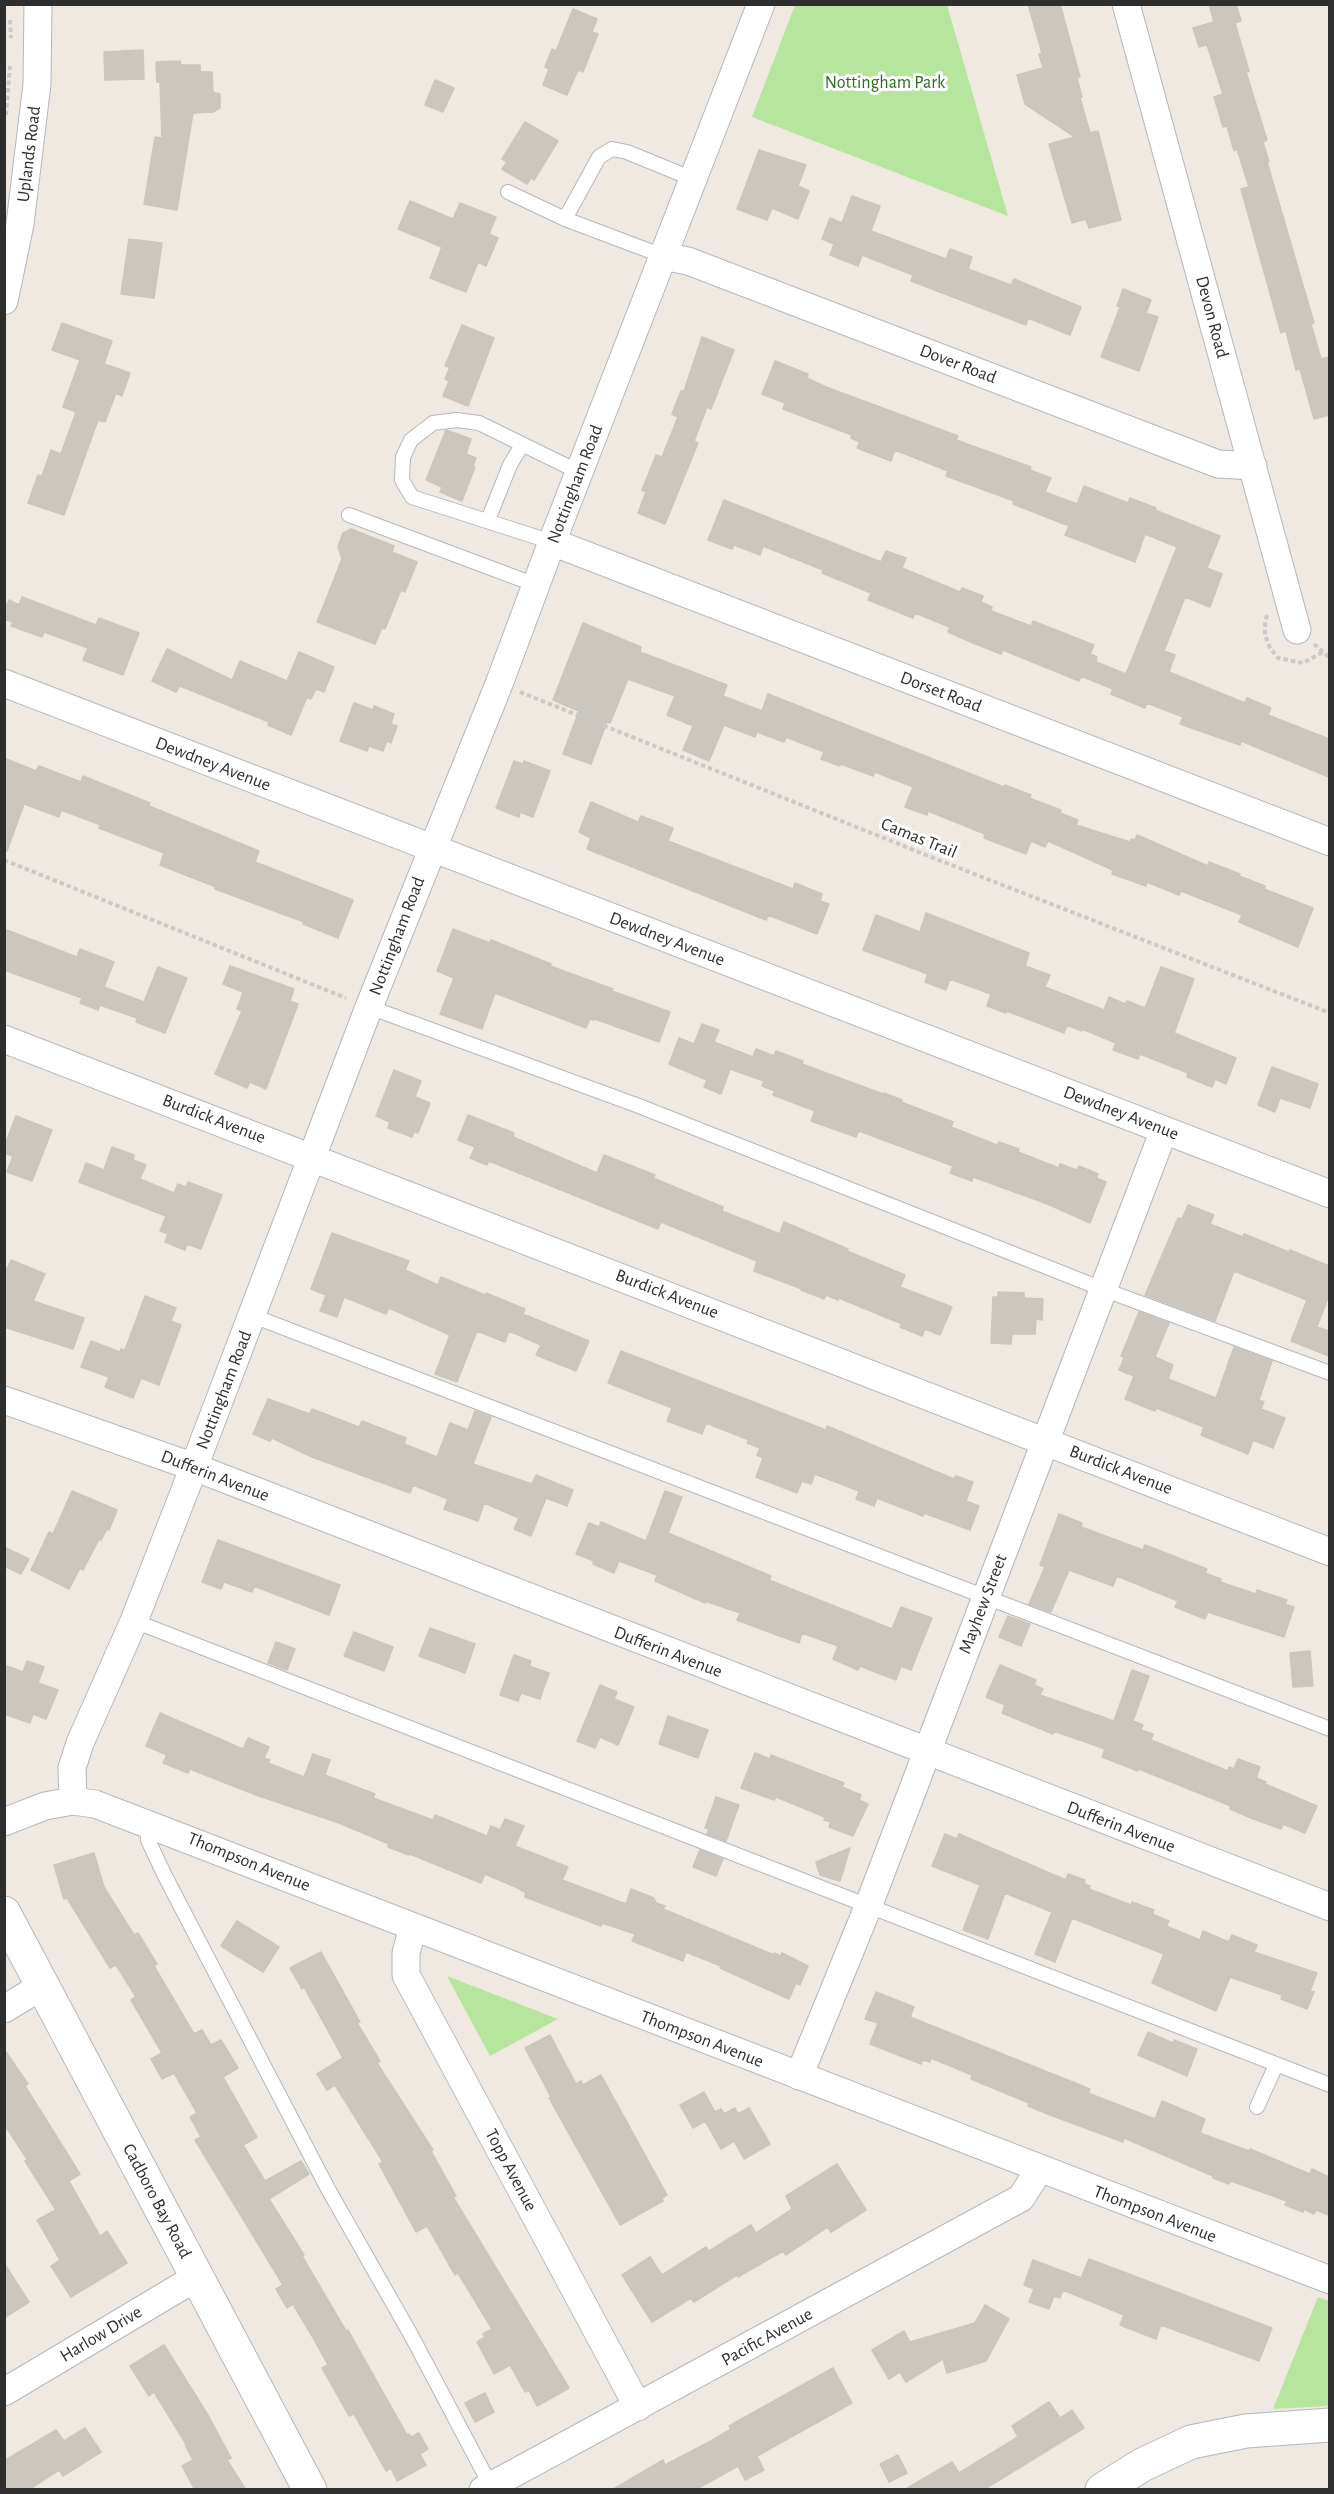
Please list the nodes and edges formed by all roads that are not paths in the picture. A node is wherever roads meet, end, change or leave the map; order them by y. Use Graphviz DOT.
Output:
graph roads {
  1 [pos="38,4"];
  2 [pos="760,4"];
  3 [pos="1126,4"];
  4 [pos="693,179"];
  5 [pos="508,192"];
  6 [pos="565,219"];
  7 [pos="663,256"];
  8 [pos="4,301"];
  9 [pos="522,445"];
  10 [pos="1253,466"];
  11 [pos="579,472"];
  12 [pos="349,515"];
  13 [pos="488,520"];
  14 [pos="552,542"];
  15 [pos="536,585"];
  16 [pos="1297,630"];
  17 [pos="4,683"];
  18 [pos="1329,842"];
  19 [pos="431,849"];
  20 [pos="369,1007"];
  21 [pos="4,1039"];
  22 [pos="1164,1130"];
  23 [pos="313,1157"];
  24 [pos="1329,1194"];
  25 [pos="1105,1290"];
  26 [pos="252,1316"];
  27 [pos="1329,1373"];
  28 [pos="4,1400"];
  29 [pos="1047,1441"];
  30 [pos="194,1467"];
  31 [pos="1329,1552"];
  32 [pos="985,1597"];
  33 [pos="134,1621"];
  34 [pos="1329,1729"];
  35 [pos="927,1753"];
  36 [pos="74,1801"];
  37 [pos="4,1822"];
  38 [pos="147,1822"];
  39 [pos="868,1907"];
  40 [pos="1329,1907"];
  41 [pos="4,1913"];
  42 [pos="413,1928"];
  43 [pos="42,1986"];
  44 [pos="4,2009"];
  45 [pos="1276,2065"];
  46 [pos="799,2076"];
  47 [pos="1329,2085"];
  48 [pos="1257,2107"];
  49 [pos="1039,2170"];
  50 [pos="197,2277"];
  51 [pos="1329,2280"];
  52 [pos="4,2392"];
  53 [pos="638,2407"];
  54 [pos="1329,2425"];
  55 [pos="489,2488"];
  56 [pos="310,2490"];
  57 [pos="1102,2490"];
  1 -- 8 [label="street, Uplands Road"];
  2 -- 4 [label="street, Nottingham Road"];
  3 -- 10 [label="street, Devon Road"];
  4 -- 6 [label="lane"];
  4 -- 7 [label="street, Nottingham Road"];
  5 -- 6 [label="lane"];
  6 -- 7 [label="lane"];
  7 -- 10 [label="street, Dover Road"];
  7 -- 11 [label="street, Nottingham Road"];
  9 -- 11 [label="lane"];
  9 -- 13 [label="lane"];
  9 -- 13 [label="lane"];
  10 -- 16 [label="street, Devon Road"];
  11 -- 14 [label="street, Nottingham Road"];
  12 -- 15 [label="lane"];
  13 -- 14 [label="lane"];
  14 -- 15 [label="street, Nottingham Road"];
  14 -- 18 [label="street, Dorset Road"];
  15 -- 19 [label="street, Nottingham Road"];
  17 -- 19 [label="street, Dewdney Avenue"];
  19 -- 20 [label="street, Nottingham Road"];
  19 -- 22 [label="street, Dewdney Avenue"];
  20 -- 23 [label="street, Nottingham Road"];
  20 -- 25 [label="lane"];
  21 -- 23 [label="street, Burdick Avenue"];
  22 -- 24 [label="street, Dewdney Avenue"];
  22 -- 25 [label="street, Mayhew Street"];
  23 -- 26 [label="street, Nottingham Road"];
  23 -- 29 [label="street, Burdick Avenue"];
  25 -- 27 [label="lane"];
  25 -- 29 [label="street, Mayhew Street"];
  26 -- 30 [label="street, Nottingham Road"];
  26 -- 32 [label="lane"];
  28 -- 30 [label="street, Dufferin Avenue"];
  29 -- 31 [label="street, Burdick Avenue"];
  29 -- 32 [label="street, Mayhew Street"];
  30 -- 33 [label="street, Nottingham Road"];
  30 -- 35 [label="street, Dufferin Avenue"];
  32 -- 34 [label="lane"];
  32 -- 35 [label="street, Mayhew Street"];
  33 -- 36 [label="street, Nottingham Road"];
  33 -- 39 [label="lane"];
  35 -- 39 [label="street, Mayhew Street"];
  35 -- 40 [label="street, Dufferin Avenue"];
  36 -- 37 [label="street"];
  36 -- 38 [label="street, Thompson Avenue"];
  38 -- 42 [label="street, Thompson Avenue"];
  38 -- 55 [label="lane"];
  39 -- 45 [label="lane"];
  39 -- 46 [label="street, Mayhew Street"];
  41 -- 43 [label="main road, Cadboro Bay Road"];
  42 -- 46 [label="street, Thompson Avenue"];
  42 -- 53 [label="street, Topp Avenue"];
  43 -- 44 [label="street"];
  43 -- 50 [label="main road, Cadboro Bay Road"];
  45 -- 47 [label="lane"];
  45 -- 48 [label="lane"];
  46 -- 49 [label="street, Thompson Avenue"];
  49 -- 51 [label="street, Thompson Avenue"];
  49 -- 53 [label="street, Pacific Avenue"];
  50 -- 52 [label="street, Harlow Drive"];
  50 -- 56 [label="main road, Cadboro Bay Road"];
  53 -- 55 [label="street, Pacific Avenue"];
  54 -- 57 [label="main road"];
}
